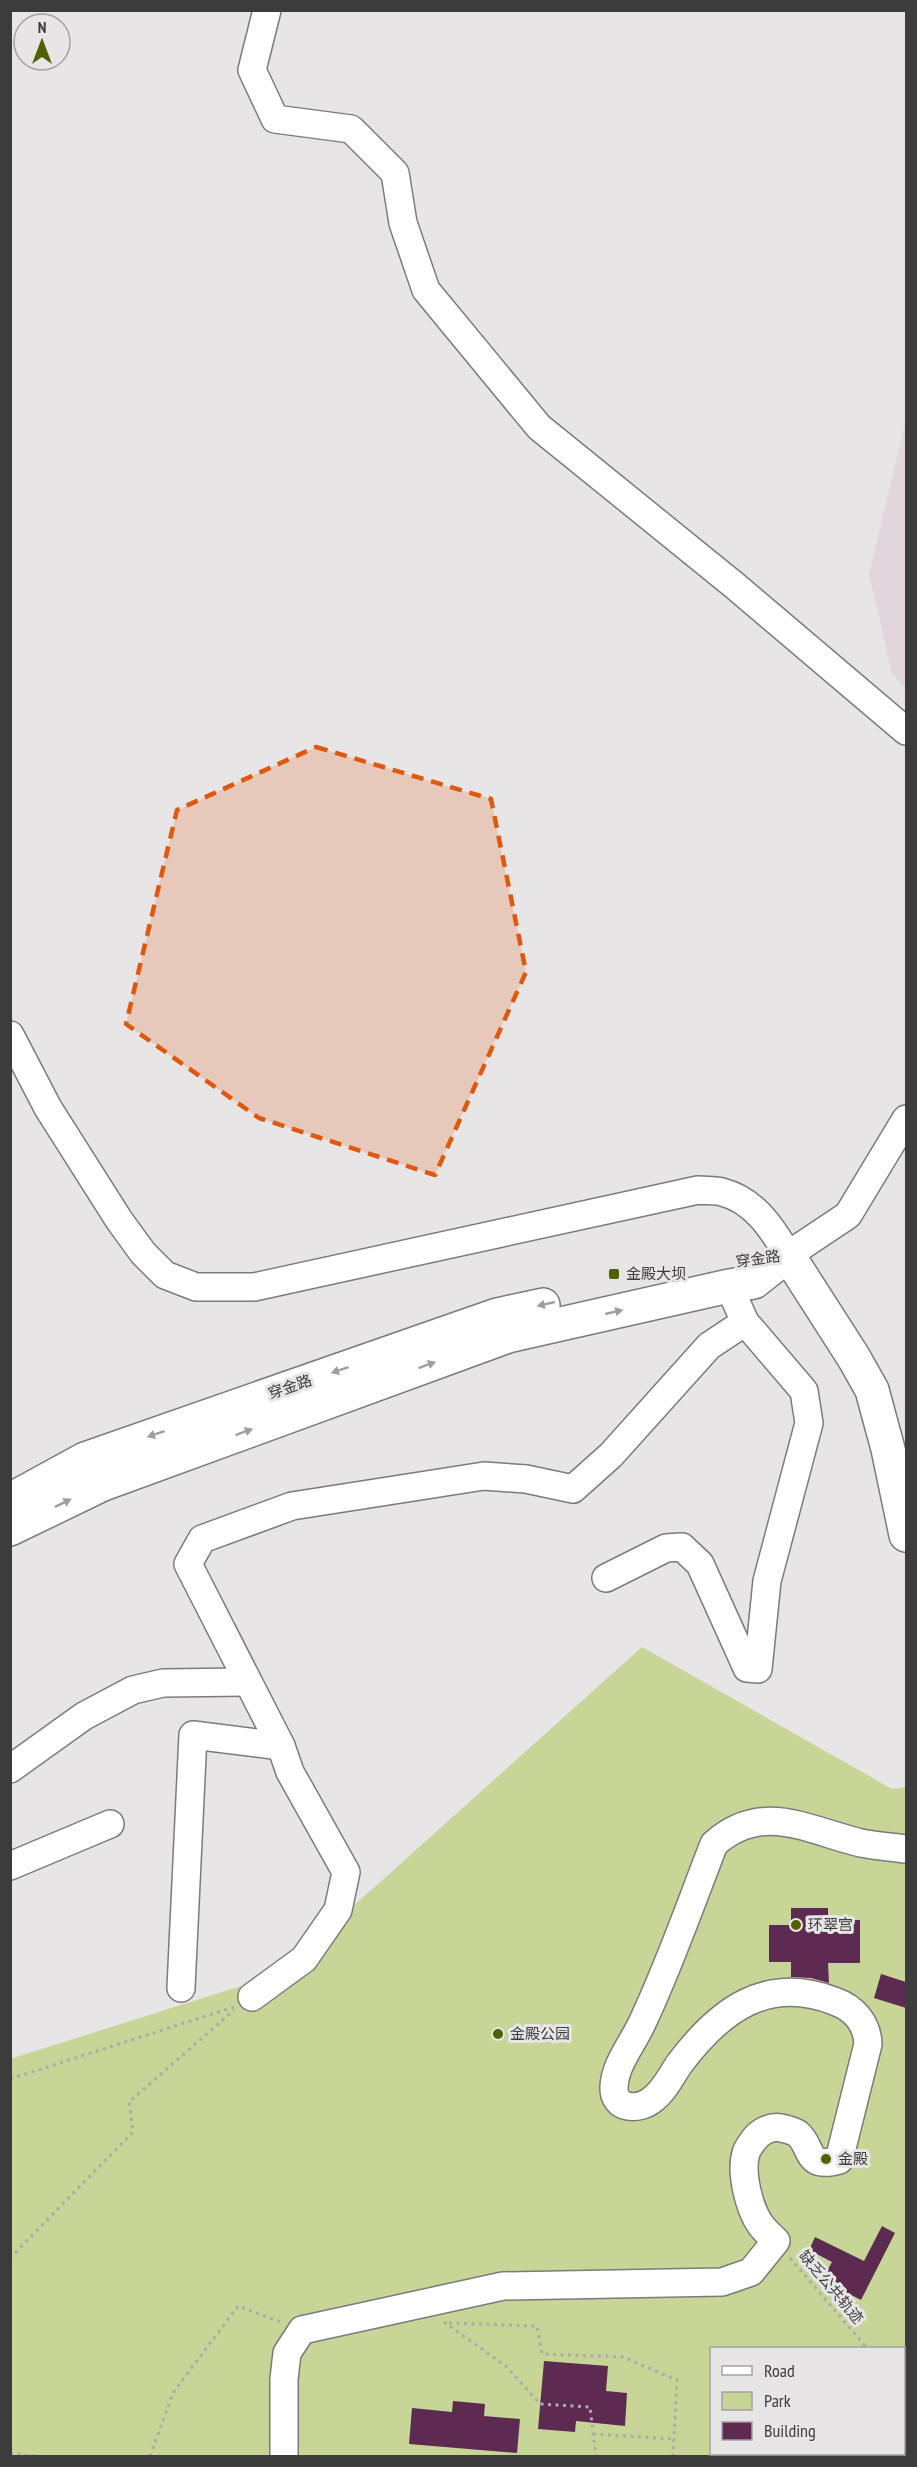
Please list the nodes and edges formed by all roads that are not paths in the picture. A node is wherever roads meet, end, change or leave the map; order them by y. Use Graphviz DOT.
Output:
graph roads {
  1 [pos="267,10"];
  2 [pos="906,731"];
  3 [pos="10,1035"];
  4 [pos="906,1119"];
  5 [pos="788,1255"];
  6 [pos="729,1286"];
  7 [pos="745,1322"];
  8 [pos="10,1500"];
  9 [pos="10,1529"];
  10 [pos="906,1535"];
  11 [pos="606,1578"];
  12 [pos="247,1682"];
  13 [pos="281,1746"];
  14 [pos="10,1769"];
  15 [pos="110,1824"];
  16 [pos="906,1849"];
  17 [pos="10,1866"];
  18 [pos="181,1988"];
  19 [pos="252,1997"];
  20 [pos="284,2457"];
  1 -- 2 [label="street"];
  3 -- 5 [label="street"];
  4 -- 5 [label="street"];
  5 -- 6 [label="main road, 穿金路"];
  5 -- 8 [label="main road, 穿金路, one-way"];
  5 -- 10 [label="main road"];
  6 -- 7 [label="street"];
  9 -- 6 [label="main road, 穿金路, one-way"];
  7 -- 11 [label="street"];
  7 -- 12 [label="street"];
  12 -- 13 [label="street"];
  12 -- 14 [label="street"];
  13 -- 18 [label="street"];
  13 -- 19 [label="street"];
  15 -- 17 [label="street"];
  16 -- 20 [label="street"];
}
